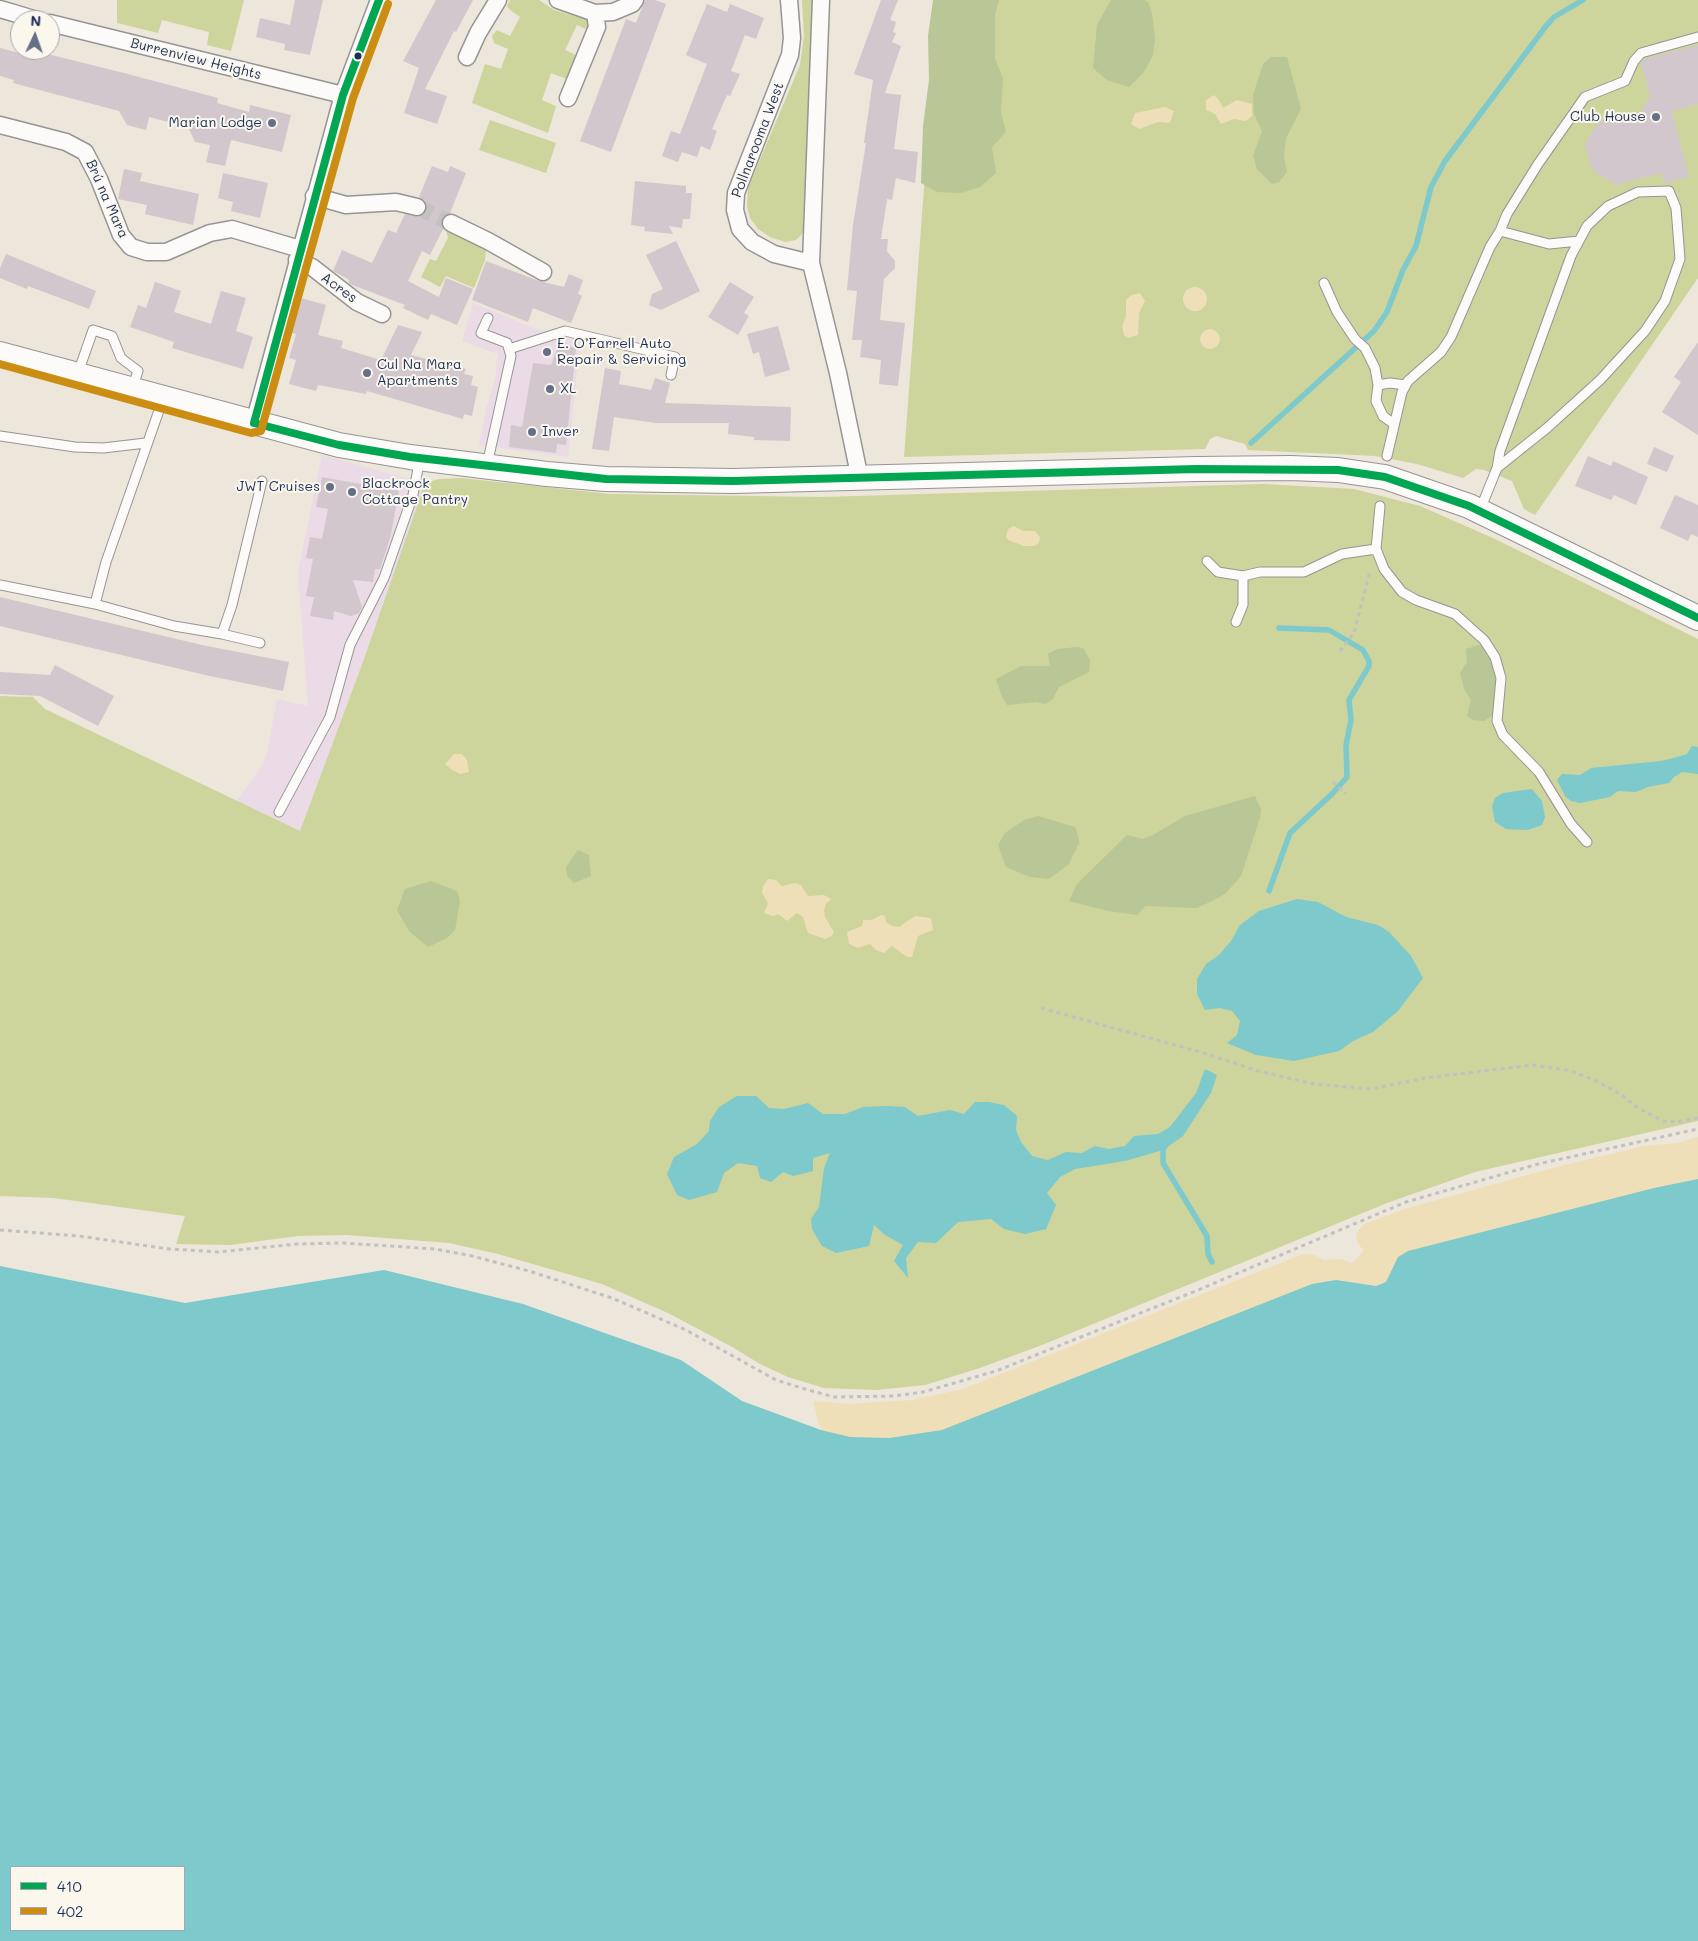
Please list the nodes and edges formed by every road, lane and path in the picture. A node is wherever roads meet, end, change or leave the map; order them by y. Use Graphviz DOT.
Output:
graph roads {
  1 [pos="379,0"];
  2 [pos="498,0"];
  3 [pos="558,0"];
  4 [pos="635,0"];
  5 [pos="789,0"];
  6 [pos="821,0"];
  7 [pos="595,13"];
  8 [pos="60,25"];
  9 [pos="1698,37"];
  10 [pos="467,58"];
  11 [pos="343,95"];
  12 [pos="568,98"];
  13 [pos="0,125"];
  14 [pos="314,196"];
  15 [pos="417,207"];
  16 [pos="450,223"];
  17 [pos="1500,231"];
  18 [pos="1579,241"];
  19 [pos="299,255"];
  20 [pos="811,263"];
  21 [pos="543,272"];
  22 [pos="1324,283"];
  23 [pos="382,314"];
  24 [pos="488,318"];
  25 [pos="509,349"];
  26 [pos="0,354"];
  27 [pos="77,375"];
  28 [pos="671,375"];
  29 [pos="1378,385"];
  30 [pos="1406,385"];
  31 [pos="132,390"];
  32 [pos="163,398"];
  33 [pos="254,423"];
  34 [pos="1394,424"];
  35 [pos="0,436"];
  36 [pos="146,443"];
  37 [pos="1387,456"];
  38 [pos="420,458"];
  39 [pos="486,466"];
  40 [pos="1497,468"];
  41 [pos="860,479"];
  42 [pos="262,481"];
  43 [pos="1380,506"];
  44 [pos="1479,511"];
  45 [pos="1376,549"];
  46 [pos="1207,562"];
  47 [pos="1243,576"];
  48 [pos="0,585"];
  49 [pos="95,604"];
  50 [pos="1698,618"];
  51 [pos="1236,622"];
  52 [pos="222,634"];
  53 [pos="260,643"];
  54 [pos="1340,651"];
  55 [pos="1333,782"];
  56 [pos="1346,794"];
  57 [pos="280,812"];
  58 [pos="1587,842"];
  59 [pos="1041,1008"];
  60 [pos="1698,1118"];
  61 [pos="1698,1129"];
  62 [pos="0,1230"];
  1 -- 11 [label="street"];
  2 -- 10 [label="street"];
  3 -- 7 [label="street"];
  4 -- 7 [label="street"];
  5 -- 20 [label="street, Pollnarooma West"];
  6 -- 20 [label="street"];
  7 -- 12 [label="street"];
  8 -- 11 [label="street, Burrenview Heights"];
  9 -- 17 [label="lane"];
  11 -- 14 [label="street"];
  13 -- 19 [label="street, Brú na Mara"];
  14 -- 15 [label="street"];
  14 -- 19 [label="street"];
  16 -- 21 [label="street"];
  17 -- 18 [label="lane"];
  17 -- 30 [label="lane"];
  18 -- 40 [label="lane"];
  18 -- 40 [label="lane"];
  19 -- 23 [label="street, Acres"];
  19 -- 33 [label="street"];
  20 -- 41 [label="street"];
  22 -- 29 [label="lane"];
  24 -- 25 [label="lane"];
  25 -- 28 [label="lane"];
  25 -- 39 [label="lane"];
  26 -- 27 [label="main road"];
  27 -- 31 [label="main road"];
  27 -- 31 [label="lane"];
  29 -- 30 [label="lane"];
  29 -- 34 [label="lane"];
  30 -- 34 [label="lane"];
  31 -- 32 [label="main road"];
  32 -- 33 [label="main road"];
  32 -- 36 [label="lane"];
  33 -- 38 [label="main road"];
  34 -- 37 [label="lane"];
  35 -- 36 [label="lane"];
  36 -- 49 [label="lane"];
  38 -- 39 [label="main road"];
  38 -- 57 [label="lane"];
  39 -- 41 [label="main road"];
  40 -- 44 [label="lane"];
  41 -- 44 [label="main road"];
  42 -- 52 [label="lane"];
  43 -- 45 [label="lane"];
  44 -- 50 [label="main road"];
  45 -- 47 [label="lane"];
  45 -- 54 [label="path"];
  45 -- 58 [label="lane"];
  46 -- 47 [label="lane"];
  47 -- 51 [label="lane"];
  48 -- 49 [label="lane"];
  49 -- 52 [label="lane"];
  52 -- 53 [label="lane"];
  55 -- 56 [label="path"];
  59 -- 60 [label="path"];
  61 -- 62 [label="path"];
}
